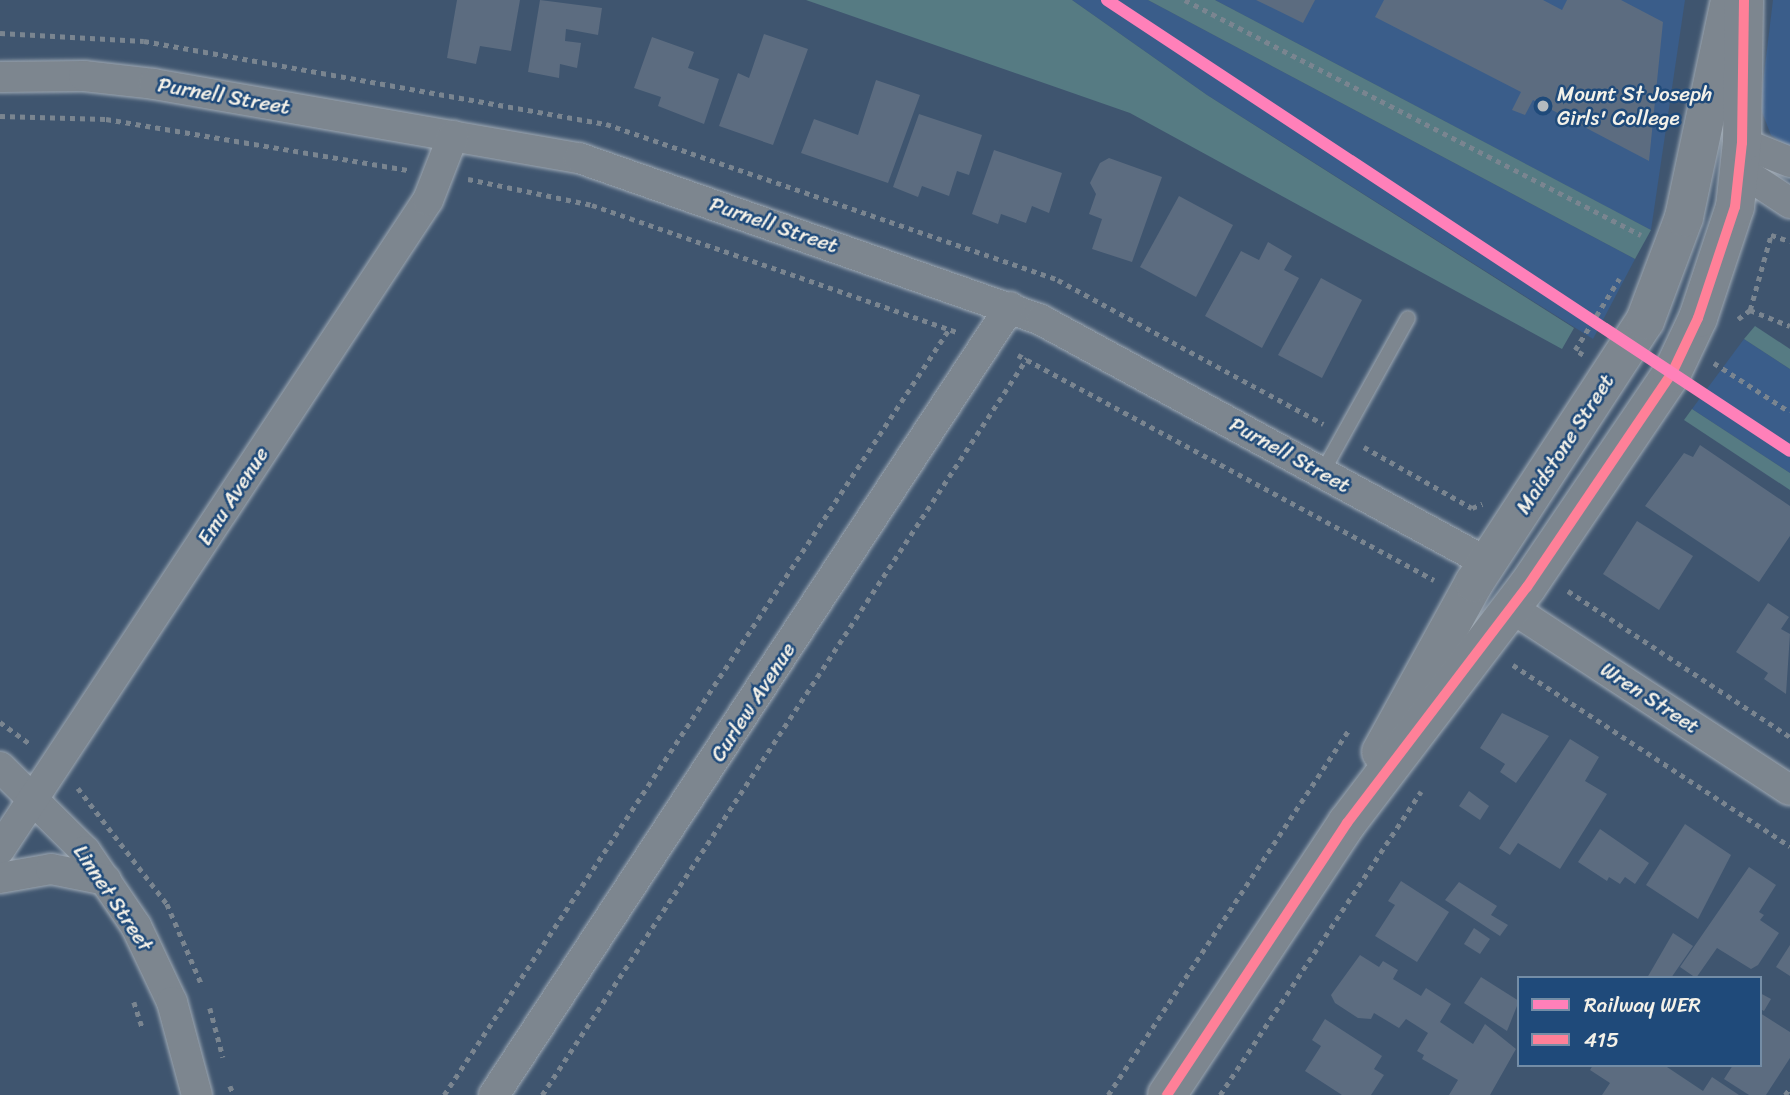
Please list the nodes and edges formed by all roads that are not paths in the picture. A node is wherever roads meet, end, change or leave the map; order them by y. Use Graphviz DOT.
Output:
graph roads {
  1 [pos="1730,0"];
  2 [pos="1744,0"];
  3 [pos="0,76"];
  4 [pos="453,136"];
  5 [pos="1697,145"];
  6 [pos="1741,156"];
  7 [pos="1790,162"];
  8 [pos="1790,203"];
  9 [pos="1010,307"];
  10 [pos="1408,318"];
  11 [pos="1322,473"];
  12 [pos="1488,563"];
  13 [pos="1522,614"];
  14 [pos="0,767"];
  15 [pos="1790,790"];
  16 [pos="35,797"];
  17 [pos="1347,823"];
  18 [pos="0,849"];
  19 [pos="0,878"];
  20 [pos="106,880"];
  21 [pos="198,1095"];
  22 [pos="494,1095"];
  23 [pos="1167,1095"];
  1 -- 5 [label="main road, Maidstone Street"];
  2 -- 6 [label="main road, Maidstone Street"];
  3 -- 4 [label="street, Purnell Street"];
  4 -- 9 [label="street, Purnell Street"];
  4 -- 16 [label="street, Emu Avenue"];
  5 -- 6 [label="main road"];
  5 -- 12 [label="main road, Maidstone Street"];
  6 -- 7 [label="street"];
  6 -- 8 [label="street"];
  6 -- 13 [label="main road, Maidstone Street"];
  9 -- 11 [label="street, Purnell Street"];
  9 -- 22 [label="street, Curlew Avenue"];
  10 -- 11 [label="lane"];
  11 -- 12 [label="street, Purnell Street"];
  12 -- 13 [label="main road"];
  12 -- 17 [label="main road, Maidstone Street"];
  13 -- 15 [label="street, Wren Street"];
  13 -- 17 [label="main road, Maidstone Street"];
  14 -- 16 [label="street, Linnet Street"];
  16 -- 18 [label="street, Emu Avenue"];
  16 -- 20 [label="street, Linnet Street"];
  17 -- 23 [label="main road, Maidstone Street"];
  19 -- 20 [label="street"];
  20 -- 21 [label="street, Linnet Street"];
}
